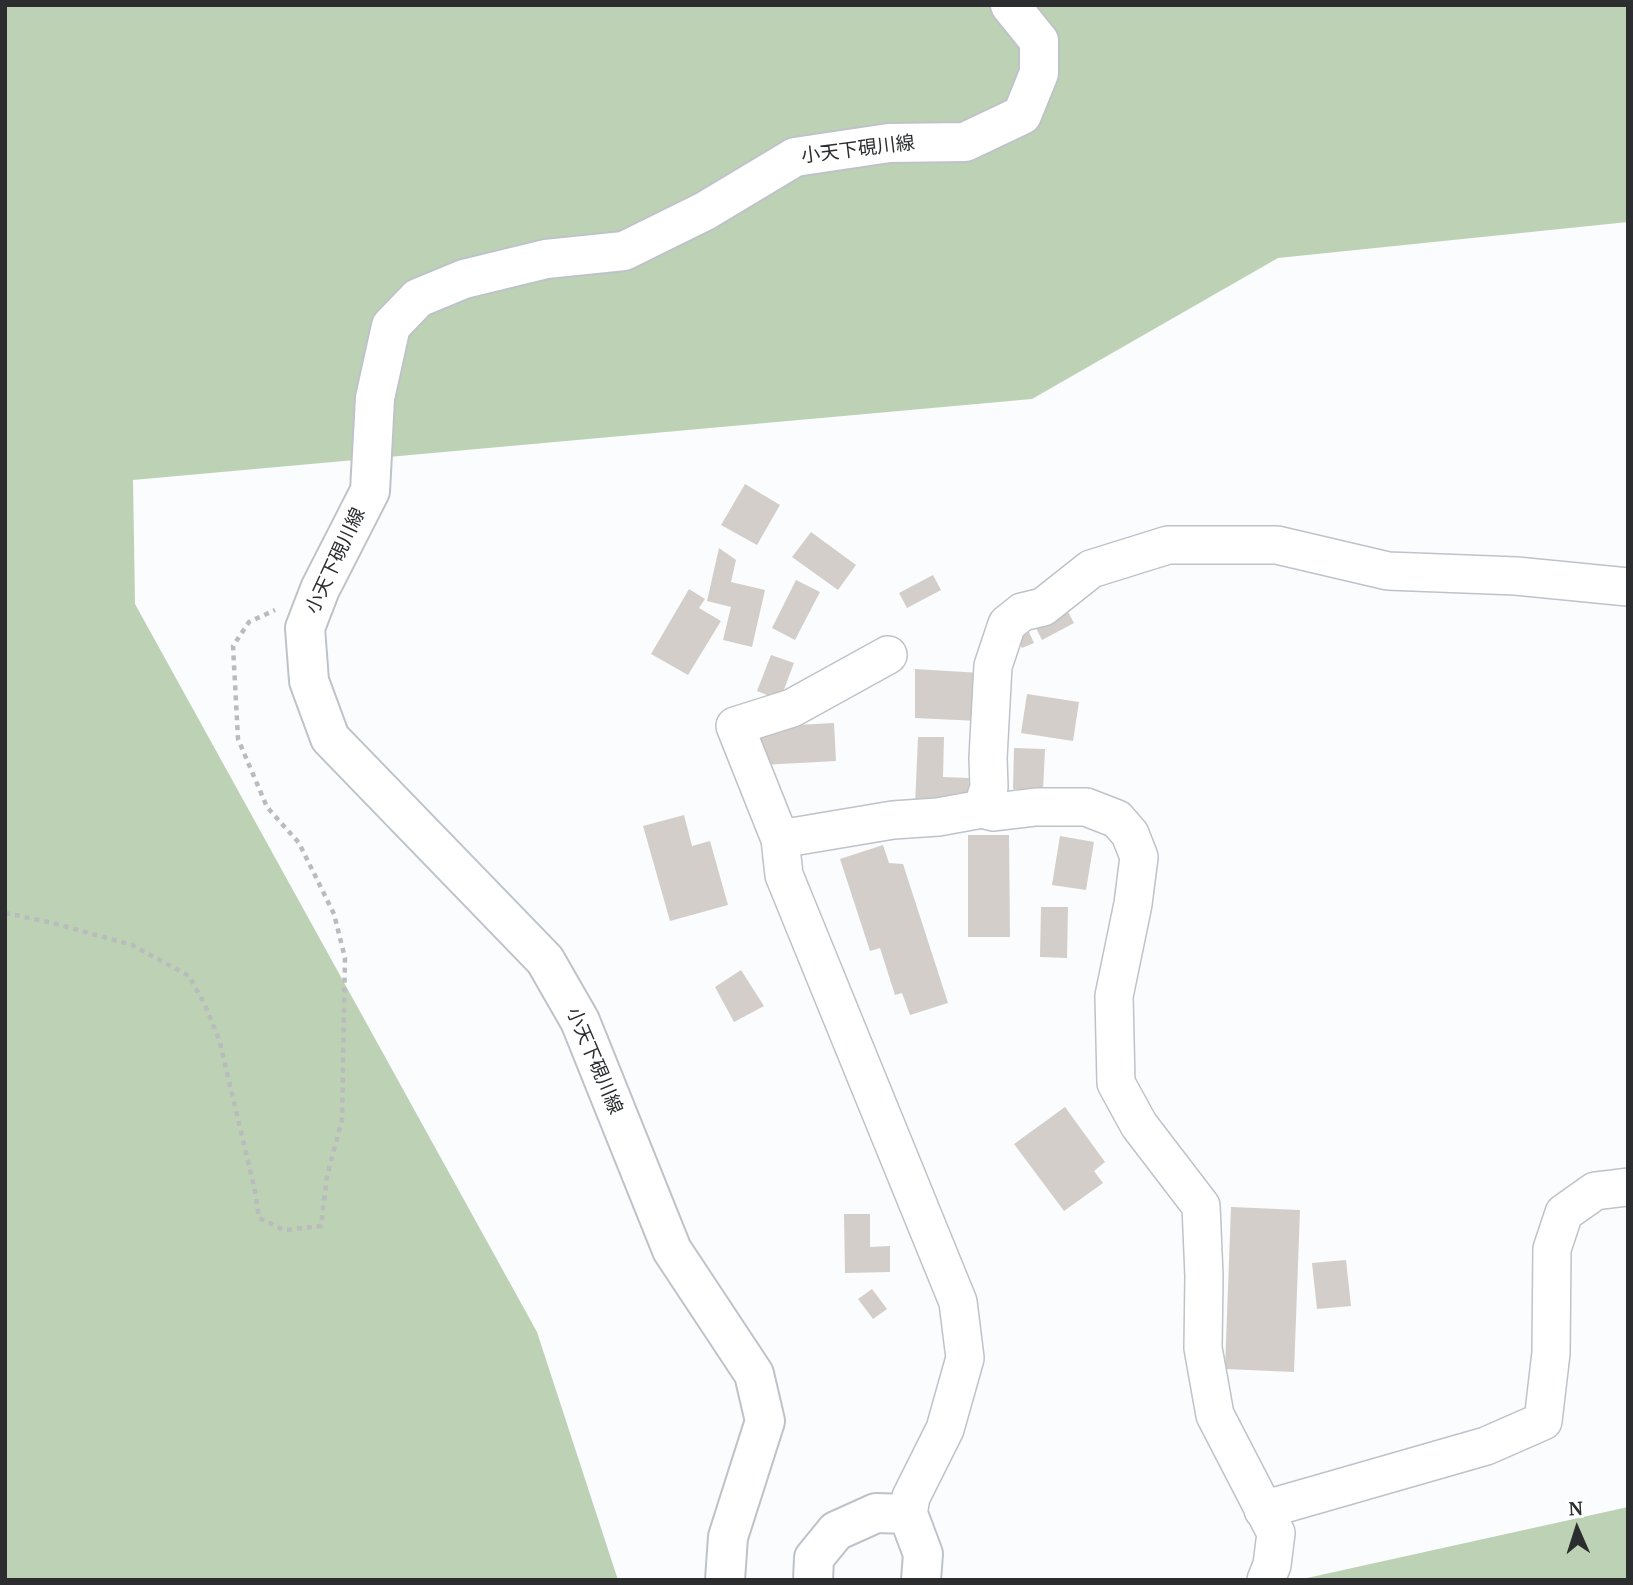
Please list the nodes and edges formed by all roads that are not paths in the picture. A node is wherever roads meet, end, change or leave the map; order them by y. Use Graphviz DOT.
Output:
graph roads {
  1 [pos="1010,5"];
  2 [pos="1628,587"];
  3 [pos="888,655"];
  4 [pos="982,808"];
  5 [pos="780,839"];
  6 [pos="1628,1187"];
  7 [pos="1263,1510"];
  8 [pos="908,1514"];
  9 [pos="725,1580"];
  10 [pos="813,1580"];
  11 [pos="920,1580"];
  12 [pos="1266,1580"];
  1 -- 9 [label="main road, 小天下硯川線"];
  2 -- 4 [label="street"];
  3 -- 5 [label="street"];
  4 -- 5 [label="street"];
  4 -- 7 [label="street"];
  5 -- 8 [label="street"];
  6 -- 7 [label="street"];
  7 -- 12 [label="street"];
  8 -- 10 [label="main road"];
  8 -- 11 [label="main road"];
}
